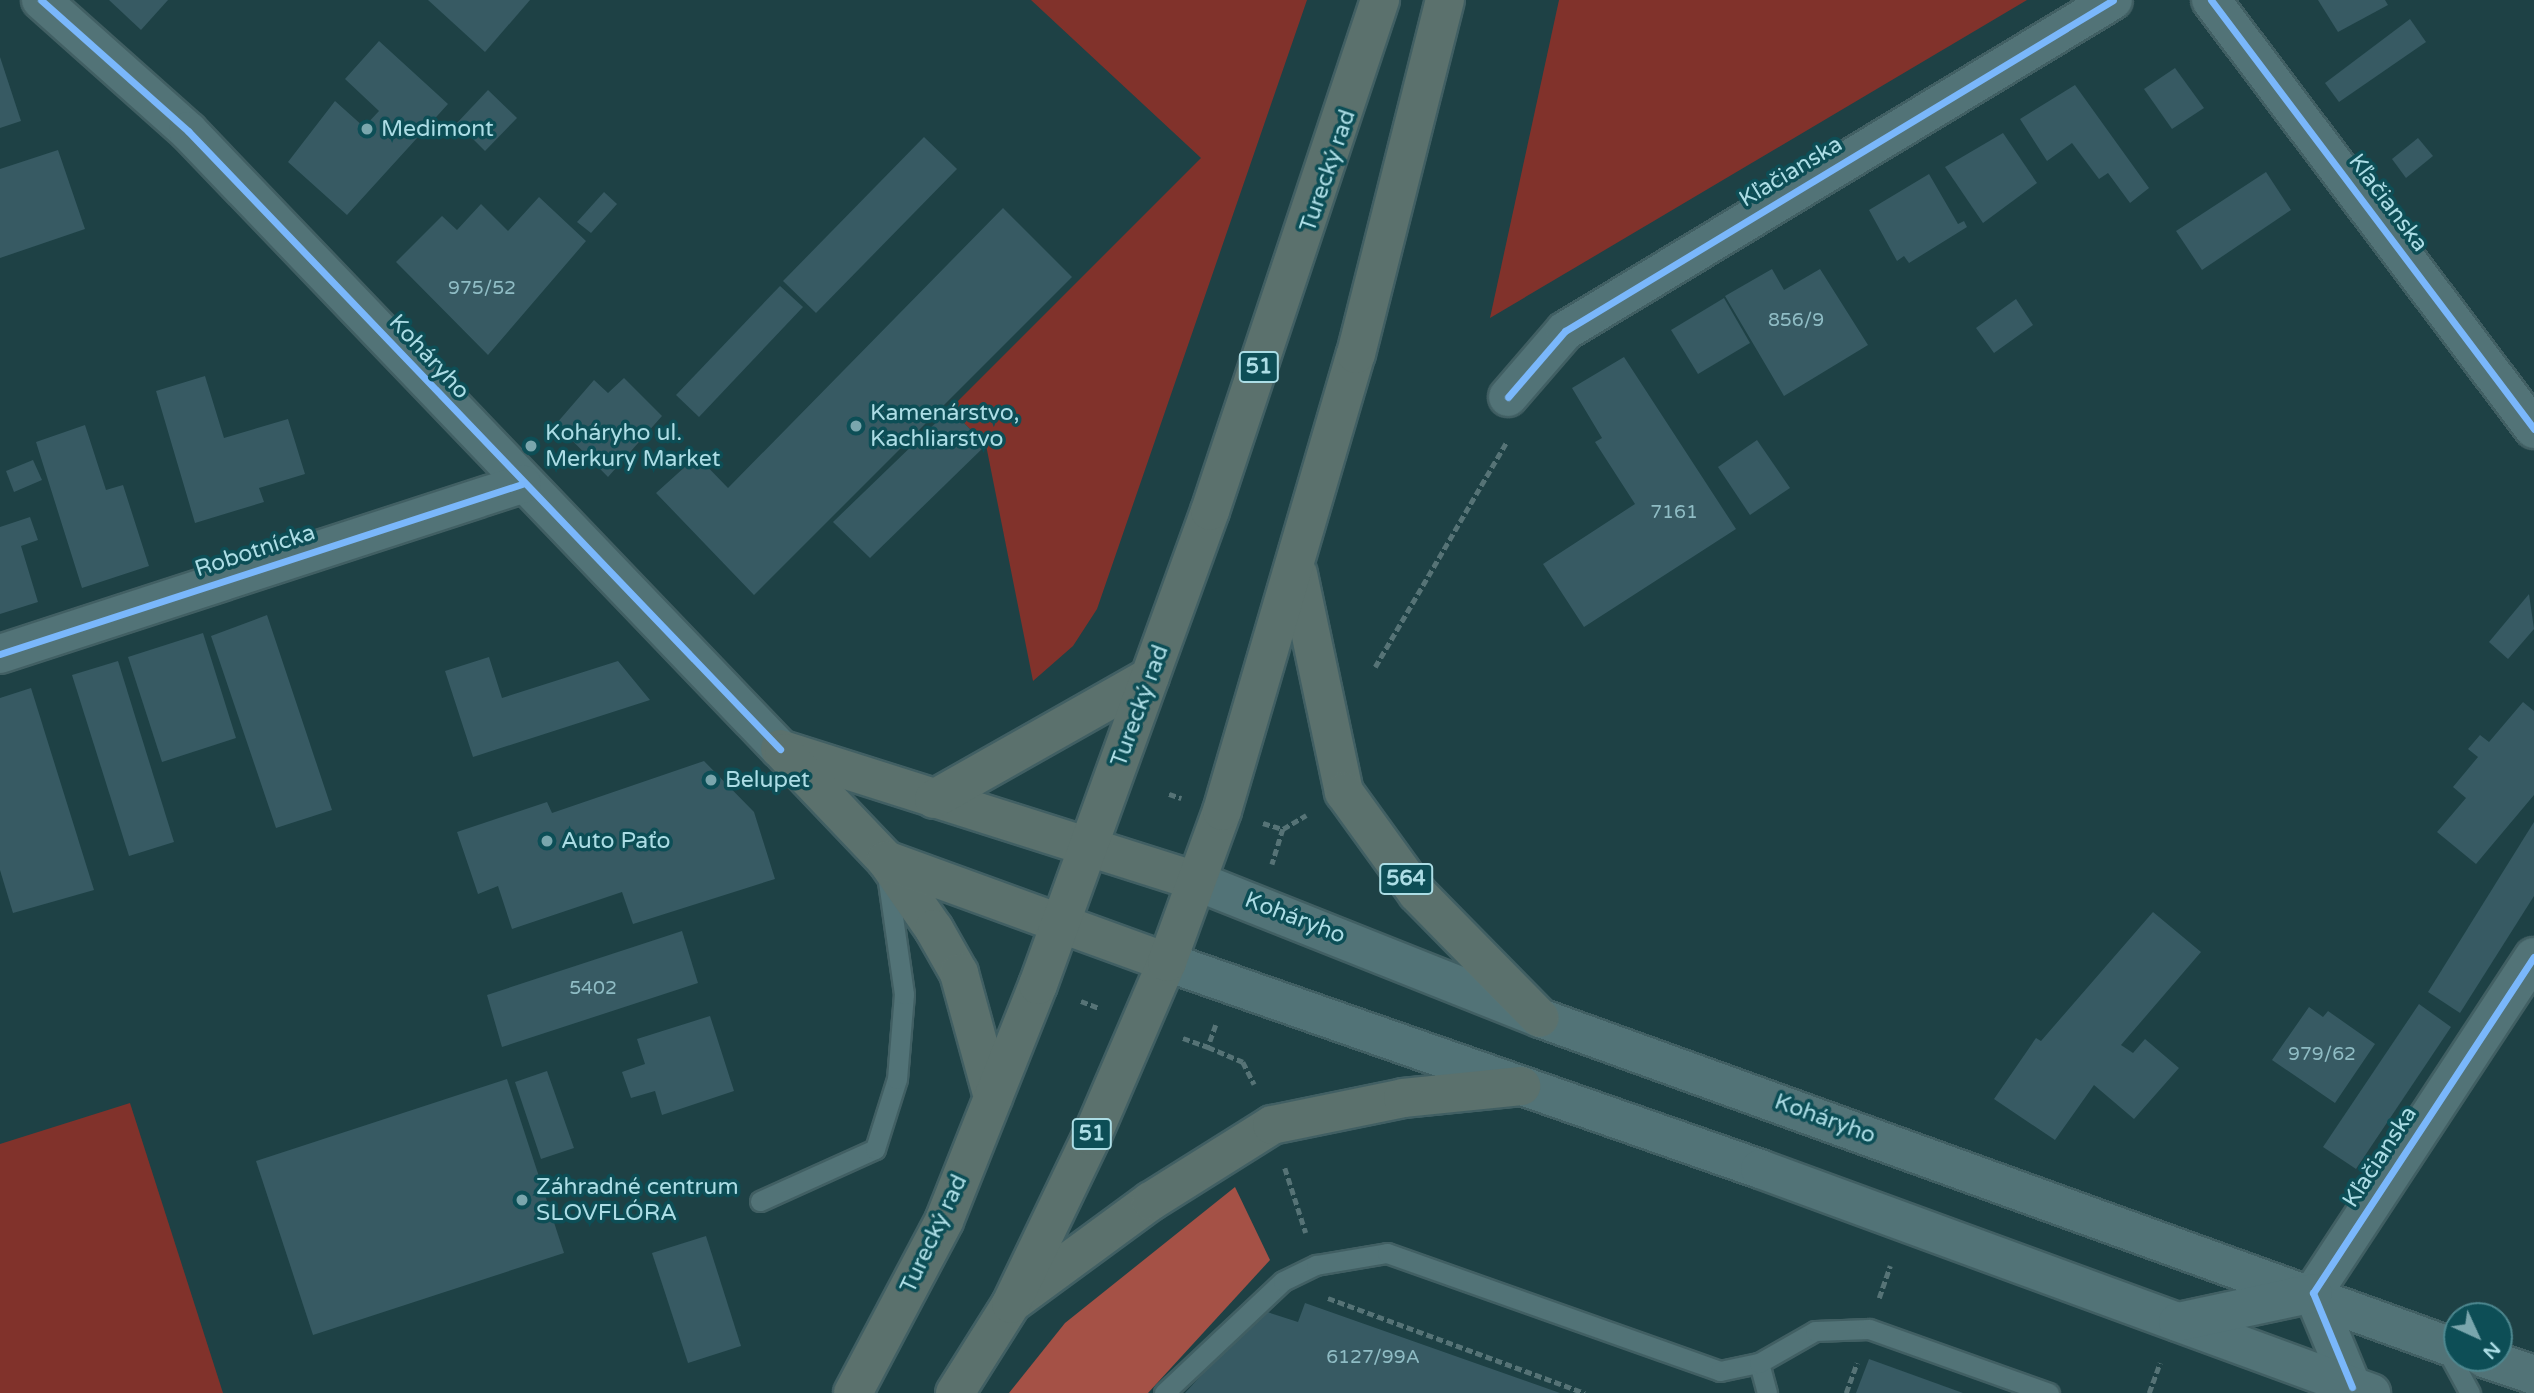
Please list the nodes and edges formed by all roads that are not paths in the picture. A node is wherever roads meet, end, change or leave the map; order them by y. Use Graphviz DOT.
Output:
graph roads {
  1 [pos="41,0"];
  2 [pos="1380,0"];
  3 [pos="1445,0"];
  4 [pos="2113,0"];
  5 [pos="2211,0"];
  6 [pos="1508,397"];
  7 [pos="2534,429"];
  8 [pos="522,484"];
  9 [pos="1297,569"];
  10 [pos="0,654"];
  11 [pos="1150,677"];
  12 [pos="780,750"];
  13 [pos="934,799"];
  14 [pos="1087,850"];
  15 [pos="886,860"];
  16 [pos="1196,881"];
  17 [pos="1059,923"];
  18 [pos="2534,957"];
  19 [pos="1167,962"];
  20 [pos="1541,1018"];
  21 [pos="1521,1086"];
  22 [pos="993,1097"];
  23 [pos="760,1201"];
  24 [pos="2313,1293"];
  25 [pos="1011,1304"];
  26 [pos="2178,1322"];
  27 [pos="2443,1343"];
  28 [pos="1759,1363"];
  29 [pos="2513,1368"];
  30 [pos="2461,1372"];
  31 [pos="2534,1376"];
  32 [pos="2362,1390"];
  33 [pos="853,1393"];
  34 [pos="955,1393"];
  35 [pos="1164,1393"];
  36 [pos="1767,1393"];
  37 [pos="2049,1393"];
  38 [pos="2470,1393"];
  1 -- 8 [label="street, Koháryho"];
  2 -- 11 [label="main road, Turecký rad / 51"];
  3 -- 9 [label="main road, 51"];
  4 -- 6 [label="street, Kľačianska"];
  5 -- 7 [label="street, Kľačianska"];
  8 -- 10 [label="street, Robotnícka"];
  8 -- 12 [label="street, Koháryho"];
  9 -- 16 [label="main road, 51"];
  9 -- 20 [label="main road, 564"];
  11 -- 13 [label="main road"];
  11 -- 14 [label="main road, Turecký rad / 51"];
  12 -- 13 [label="main road"];
  12 -- 15 [label="main road"];
  13 -- 14 [label="main road"];
  14 -- 16 [label="main road"];
  14 -- 17 [label="main road, Turecký rad / 51"];
  15 -- 17 [label="main road"];
  15 -- 22 [label="main road"];
  15 -- 23 [label="lane"];
  16 -- 19 [label="main road, 51"];
  16 -- 20 [label="street, Koháryho / 564"];
  17 -- 19 [label="main road"];
  17 -- 22 [label="main road, Turecký rad / 51"];
  18 -- 24 [label="street, Kľačianska"];
  19 -- 21 [label="street"];
  19 -- 25 [label="main road, 51"];
  20 -- 24 [label="street, Koháryho / 564"];
  21 -- 25 [label="main road"];
  21 -- 26 [label="street"];
  22 -- 33 [label="main road, Turecký rad / 51"];
  24 -- 26 [label="street"];
  24 -- 27 [label="street, Koháryho / 564"];
  24 -- 32 [label="street"];
  25 -- 34 [label="main road, 51"];
  26 -- 32 [label="street"];
  28 -- 35 [label="lane"];
  28 -- 36 [label="lane"];
  28 -- 37 [label="lane"];
  29 -- 31 [label="street"];
  30 -- 38 [label="lane"];
}
